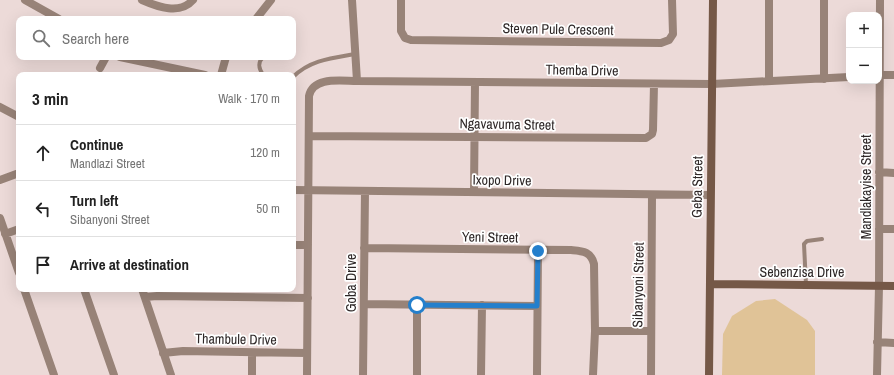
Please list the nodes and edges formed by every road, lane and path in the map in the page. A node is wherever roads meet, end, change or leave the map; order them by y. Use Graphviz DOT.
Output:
graph roads {
  1 [pos="25,0"];
  2 [pos="142,0"];
  3 [pos="193,0"];
  4 [pos="271,0"];
  5 [pos="352,0"];
  6 [pos="401,0"];
  7 [pos="672,0"];
  8 [pos="713,0"];
  9 [pos="769,0"];
  10 [pos="824,0"];
  11 [pos="880,0"];
  12 [pos="45,15"];
  13 [pos="258,16"];
  14 [pos="879,48"];
  15 [pos="355,54"];
  16 [pos="104,60"];
  17 [pos="134,60"];
  18 [pos="225,60"];
  19 [pos="261,60"];
  20 [pos="100,68"];
  21 [pos="191,72"];
  22 [pos="222,72"];
  23 [pos="262,72"];
  24 [pos="296,74"];
  25 [pos="882,75"];
  26 [pos="894,75"];
  27 [pos="846,78"];
  28 [pos="824,79"];
  29 [pos="357,81"];
  30 [pos="769,81"];
  31 [pos="476,82"];
  32 [pos="654,84"];
  33 [pos="712,84"];
  34 [pos="879,84"];
  35 [pos="0,107"];
  36 [pos="16,115"];
  37 [pos="310,136"];
  38 [pos="474,137"];
  39 [pos="879,172"];
  40 [pos="894,173"];
  41 [pos="16,174"];
  42 [pos="0,180"];
  43 [pos="296,190"];
  44 [pos="309,190"];
  45 [pos="366,191"];
  46 [pos="474,192"];
  47 [pos="652,195"];
  48 [pos="710,195"];
  49 [pos="0,218"];
  50 [pos="879,229"];
  51 [pos="894,229"];
  52 [pos="16,230"];
  53 [pos="5,234"];
  54 [pos="822,239"];
  55 [pos="296,245"];
  56 [pos="308,245"];
  57 [pos="364,248"];
  58 [pos="538,251"];
  59 [pos="16,265"];
  60 [pos="710,284"];
  61 [pos="806,285"];
  62 [pos="879,286"];
  63 [pos="894,286"];
  64 [pos="25,292"];
  65 [pos="85,292"];
  66 [pos="143,292"];
  67 [pos="145,297"];
  68 [pos="308,298"];
  69 [pos="364,304"];
  70 [pos="417,305"];
  71 [pos="482,305"];
  72 [pos="537,306"];
  73 [pos="595,331"];
  74 [pos="651,331"];
  75 [pos="877,342"];
  76 [pos="894,343"];
  77 [pos="163,353"];
  78 [pos="252,353"];
  79 [pos="307,353"];
  80 [pos="54,375"];
  81 [pos="114,375"];
  82 [pos="171,375"];
  83 [pos="252,375"];
  84 [pos="307,375"];
  85 [pos="363,375"];
  86 [pos="417,375"];
  87 [pos="481,375"];
  88 [pos="537,375"];
  89 [pos="592,375"];
  90 [pos="651,375"];
  91 [pos="709,375"];
  92 [pos="877,375"];
  1 -- 12 [label="street"];
  2 -- 3 [label="street"];
  4 -- 13 [label="street"];
  5 -- 15 [label="street"];
  6 -- 7 [label="street, Steven Pule Crescent"];
  8 -- 33 [label="street, Geba Street"];
  9 -- 30 [label="street"];
  10 -- 28 [label="street"];
  11 -- 14 [label="street, Mandlakayise Street"];
  15 -- 24 [label="lane"];
  15 -- 29 [label="street"];
  16 -- 20 [label="street"];
  17 -- 21 [label="street"];
  18 -- 22 [label="street"];
  19 -- 23 [label="lane"];
  25 -- 26 [label="street"];
  27 -- 28 [label="street, Themba Drive"];
  28 -- 30 [label="street, Themba Drive"];
  29 -- 31 [label="street, Themba Drive"];
  29 -- 37 [label="street, Themba Drive"];
  30 -- 33 [label="street, Themba Drive"];
  31 -- 32 [label="street, Themba Drive"];
  31 -- 38 [label="street"];
  32 -- 33 [label="street, Themba Drive"];
  32 -- 38 [label="street, Ngavavuma Street"];
  33 -- 48 [label="street, Geba Street"];
  34 -- 39 [label="street, Mandlakayise Street"];
  35 -- 36 [label="street"];
  37 -- 38 [label="street, Ngavavuma Street"];
  37 -- 44 [label="street"];
  38 -- 46 [label="street"];
  39 -- 40 [label="street"];
  39 -- 50 [label="street, Mandlakayise Street"];
  41 -- 42 [label="street"];
  43 -- 44 [label="street, Ixopo Drive"];
  44 -- 45 [label="street, Ixopo Drive"];
  44 -- 56 [label="street"];
  45 -- 46 [label="street, Ixopo Drive"];
  45 -- 57 [label="street, Goba Drive"];
  46 -- 47 [label="street, Ixopo Drive"];
  47 -- 48 [label="street, Ixopo Drive"];
  47 -- 74 [label="street, Sibanyoni Street"];
  48 -- 60 [label="street, Geba Street"];
  49 -- 53 [label="street"];
  50 -- 51 [label="street"];
  50 -- 62 [label="street, Mandlakayise Street"];
  52 -- 53 [label="street"];
  53 -- 59 [label="street"];
  54 -- 61 [label="lane"];
  55 -- 56 [label="street"];
  56 -- 68 [label="street"];
  57 -- 58 [label="street, Yeni Street"];
  57 -- 69 [label="street, Goba Drive"];
  58 -- 72 [label="street"];
  58 -- 73 [label="street, Yeni Street"];
  60 -- 61 [label="street, Sebenzisa Drive"];
  60 -- 91 [label="street, Geba Street"];
  61 -- 62 [label="street, Sebenzisa Drive"];
  62 -- 63 [label="street, Sebenzisa Drive"];
  62 -- 75 [label="street, Mandlakayise Street"];
  64 -- 80 [label="street"];
  65 -- 81 [label="street"];
  66 -- 67 [label="street"];
  67 -- 68 [label="street"];
  67 -- 77 [label="street"];
  68 -- 79 [label="street"];
  69 -- 70 [label="street"];
  69 -- 85 [label="street, Goba Drive"];
  70 -- 71 [label="street"];
  70 -- 86 [label="street"];
  71 -- 72 [label="street"];
  71 -- 87 [label="street"];
  72 -- 88 [label="street"];
  73 -- 74 [label="street"];
  73 -- 89 [label="street, Yeni Street"];
  74 -- 90 [label="street, Sibanyoni Street"];
  75 -- 76 [label="street"];
  75 -- 92 [label="street, Mandlakayise Street"];
  77 -- 78 [label="street, Thambule Drive"];
  77 -- 82 [label="street"];
  78 -- 79 [label="street, Thambule Drive"];
  78 -- 83 [label="street"];
  79 -- 84 [label="street"];
}
